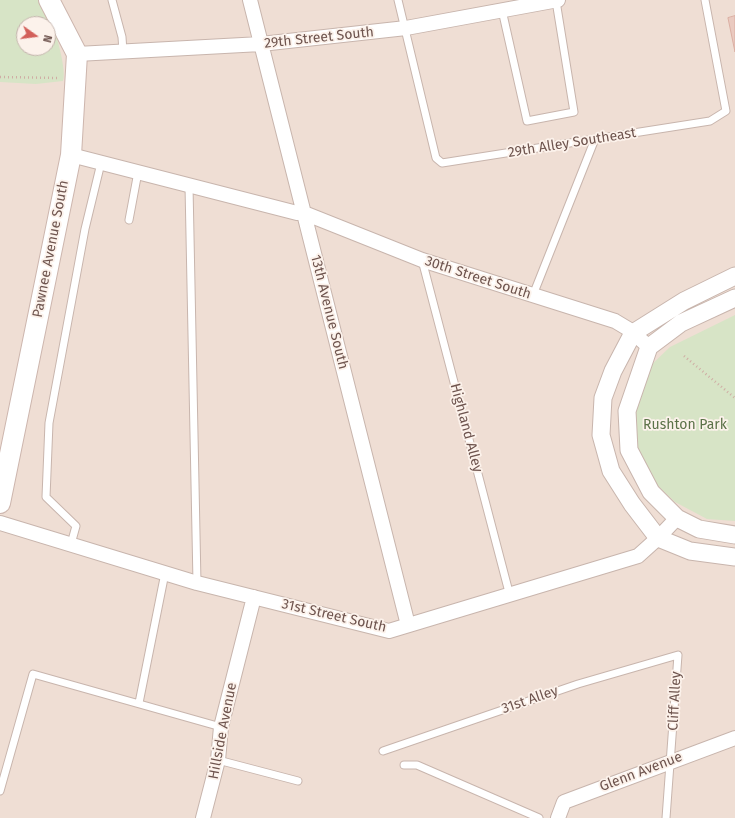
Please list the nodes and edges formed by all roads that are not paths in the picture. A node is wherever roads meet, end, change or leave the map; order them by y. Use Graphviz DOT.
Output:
graph roads {
  1 [pos="49,0"];
  2 [pos="112,0"];
  3 [pos="250,0"];
  4 [pos="398,0"];
  5 [pos="557,0"];
  6 [pos="705,0"];
  7 [pos="502,10"];
  8 [pos="406,28"];
  9 [pos="261,44"];
  10 [pos="123,52"];
  11 [pos="77,54"];
  12 [pos="595,139"];
  13 [pos="71,155"];
  14 [pos="101,163"];
  15 [pos="138,172"];
  16 [pos="189,186"];
  17 [pos="304,213"];
  18 [pos="129,220"];
  19 [pos="422,260"];
  20 [pos="735,276"];
  21 [pos="533,295"];
  22 [pos="735,298"];
  23 [pos="633,333"];
  24 [pos="648,347"];
  25 [pos="0,503"];
  26 [pos="677,518"];
  27 [pos="0,523"];
  28 [pos="735,535"];
  29 [pos="658,538"];
  30 [pos="71,544"];
  31 [pos="735,557"];
  32 [pos="165,573"];
  33 [pos="197,583"];
  34 [pos="510,596"];
  35 [pos="254,597"];
  36 [pos="408,625"];
  37 [pos="678,655"];
  38 [pos="139,704"];
  39 [pos="221,727"];
  40 [pos="735,738"];
  41 [pos="383,751"];
  42 [pos="218,760"];
  43 [pos="671,760"];
  44 [pos="404,765"];
  45 [pos="298,781"];
  46 [pos="0,791"];
  47 [pos="203,818"];
  48 [pos="539,818"];
  49 [pos="558,818"];
  50 [pos="666,818"];
  1 -- 11 [label="main road"];
  2 -- 10 [label="lane"];
  3 -- 9 [label="street, 13th Avenue South"];
  4 -- 8 [label="lane, 29th Alley Southeast"];
  5 -- 7 [label="street, 29th Street South"];
  5 -- 7 [label="lane"];
  6 -- 12 [label="lane, 29th Alley Southeast"];
  7 -- 8 [label="street, 29th Street South"];
  8 -- 9 [label="street, 29th Street South"];
  8 -- 12 [label="lane, 29th Alley Southeast"];
  9 -- 10 [label="street, 29th Street South"];
  9 -- 17 [label="street, 13th Avenue South"];
  10 -- 11 [label="street, 29th Street South"];
  11 -- 13 [label="main road, Pawnee Avenue South"];
  12 -- 21 [label="lane"];
  13 -- 14 [label="street, 30th Street South"];
  13 -- 25 [label="main road, Pawnee Avenue South"];
  14 -- 15 [label="street, 30th Street South"];
  14 -- 30 [label="lane"];
  15 -- 16 [label="street, 30th Street South"];
  15 -- 18 [label="lane"];
  16 -- 17 [label="street, 30th Street South"];
  16 -- 33 [label="lane"];
  17 -- 19 [label="street, 30th Street South"];
  17 -- 36 [label="street, 13th Avenue South"];
  19 -- 21 [label="street, 30th Street South"];
  19 -- 34 [label="lane, Highland Alley"];
  20 -- 23 [label="street"];
  21 -- 23 [label="street, 30th Street South"];
  22 -- 24 [label="street"];
  23 -- 24 [label="street, 30th Street South"];
  23 -- 29 [label="street"];
  24 -- 26 [label="street"];
  26 -- 28 [label="street"];
  26 -- 29 [label="street, 31st Street South"];
  27 -- 30 [label="street, 31st Street South"];
  29 -- 31 [label="street"];
  29 -- 34 [label="street, 31st Street South"];
  30 -- 32 [label="street, 31st Street South"];
  32 -- 33 [label="street, 31st Street South"];
  32 -- 38 [label="lane"];
  33 -- 35 [label="street, 31st Street South"];
  34 -- 36 [label="street, 31st Street South"];
  35 -- 36 [label="street, 31st Street South"];
  35 -- 39 [label="street, Hillside Avenue"];
  37 -- 41 [label="lane, 31st Alley"];
  37 -- 43 [label="lane, Cliff Alley"];
  38 -- 39 [label="lane"];
  38 -- 46 [label="lane"];
  39 -- 42 [label="street, Hillside Avenue"];
  40 -- 43 [label="street, Glenn Avenue"];
  42 -- 45 [label="lane"];
  42 -- 47 [label="street, Hillside Avenue"];
  43 -- 49 [label="street, Glenn Avenue"];
  43 -- 50 [label="lane, Cliff Alley"];
  44 -- 48 [label="lane"];
}
